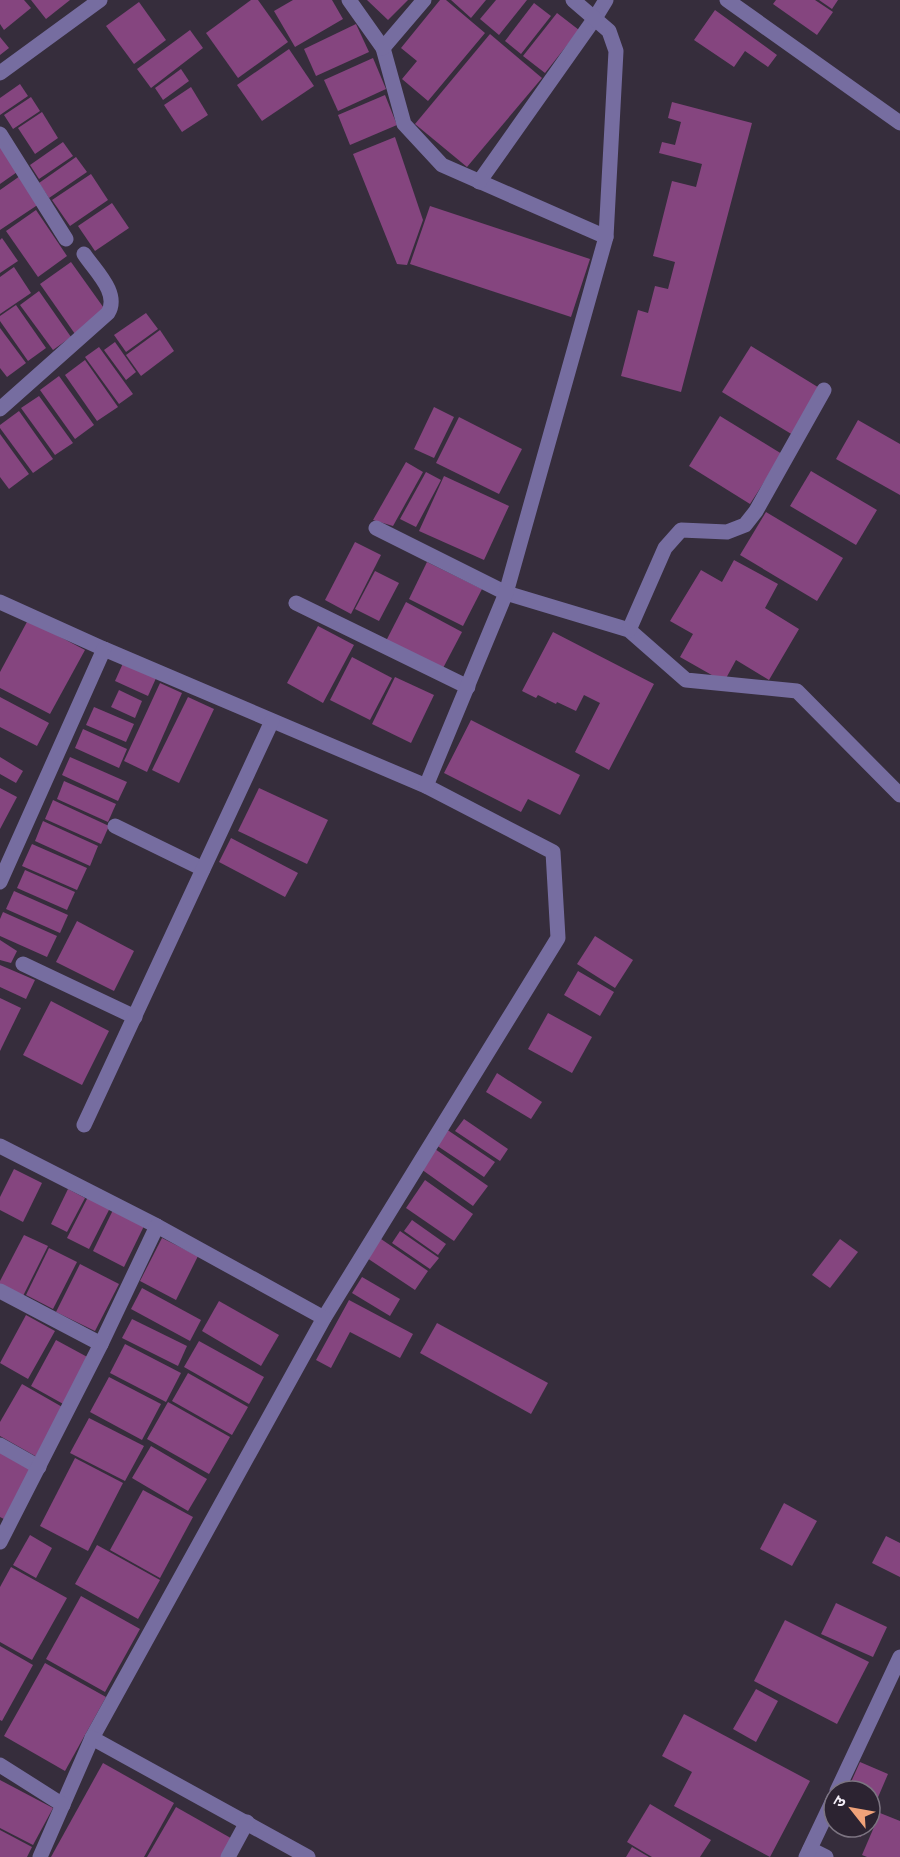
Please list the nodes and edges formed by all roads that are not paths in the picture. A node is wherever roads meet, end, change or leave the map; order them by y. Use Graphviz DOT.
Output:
graph roads {
  1 [pos="100,0"];
  2 [pos="349,0"];
  3 [pos="424,0"];
  4 [pos="573,0"];
  5 [pos="606,0"];
  6 [pos="727,0"];
  7 [pos="595,18"];
  8 [pos="383,48"];
  9 [pos="0,73"];
  10 [pos="900,123"];
  11 [pos="0,134"];
  12 [pos="479,182"];
  13 [pos="606,237"];
  14 [pos="66,239"];
  15 [pos="84,254"];
  16 [pos="824,390"];
  17 [pos="0,409"];
  18 [pos="376,528"];
  19 [pos="506,593"];
  20 [pos="0,602"];
  21 [pos="296,603"];
  22 [pos="628,630"];
  23 [pos="104,649"];
  24 [pos="468,687"];
  25 [pos="272,721"];
  26 [pos="426,786"];
  27 [pos="900,795"];
  28 [pos="115,826"];
  29 [pos="203,869"];
  30 [pos="0,882"];
  31 [pos="22,964"];
  32 [pos="135,1017"];
  33 [pos="84,1125"];
  34 [pos="0,1146"];
  35 [pos="157,1226"];
  36 [pos="0,1291"];
  37 [pos="324,1318"];
  38 [pos="101,1344"];
  39 [pos="0,1445"];
  40 [pos="39,1467"];
  41 [pos="0,1542"];
  42 [pos="900,1658"];
  43 [pos="92,1738"];
  44 [pos="0,1765"];
  45 [pos="843,1779"];
  46 [pos="63,1805"];
  47 [pos="247,1822"];
  48 [pos="822,1823"];
  49 [pos="808,1853"];
  50 [pos="40,1857"];
  51 [pos="228,1857"];
  52 [pos="308,1857"];
  53 [pos="826,1857"];
  1 -- 9 [label="street"];
  2 -- 8 [label="street"];
  3 -- 8 [label="street"];
  4 -- 7 [label="street"];
  5 -- 7 [label="street"];
  6 -- 10 [label="street"];
  7 -- 12 [label="street"];
  7 -- 13 [label="street"];
  8 -- 12 [label="street"];
  11 -- 14 [label="street"];
  12 -- 13 [label="street"];
  13 -- 19 [label="street"];
  15 -- 17 [label="street"];
  16 -- 22 [label="street"];
  18 -- 19 [label="street"];
  19 -- 22 [label="street"];
  19 -- 24 [label="street"];
  20 -- 23 [label="street"];
  21 -- 24 [label="street"];
  22 -- 27 [label="street"];
  23 -- 25 [label="street"];
  23 -- 30 [label="street"];
  24 -- 26 [label="street"];
  25 -- 26 [label="street"];
  25 -- 29 [label="street"];
  26 -- 37 [label="street"];
  28 -- 29 [label="street"];
  29 -- 32 [label="street"];
  31 -- 32 [label="street"];
  32 -- 33 [label="street"];
  34 -- 35 [label="street"];
  35 -- 37 [label="street"];
  35 -- 38 [label="street"];
  36 -- 38 [label="street"];
  37 -- 43 [label="street"];
  38 -- 40 [label="street"];
  39 -- 40 [label="street"];
  40 -- 41 [label="street"];
  42 -- 45 [label="street"];
  43 -- 46 [label="street"];
  43 -- 47 [label="street"];
  44 -- 46 [label="street"];
  46 -- 50 [label="street"];
  47 -- 51 [label="street"];
  47 -- 52 [label="street"];
  48 -- 49 [label="street"];
  49 -- 53 [label="street"];
}
